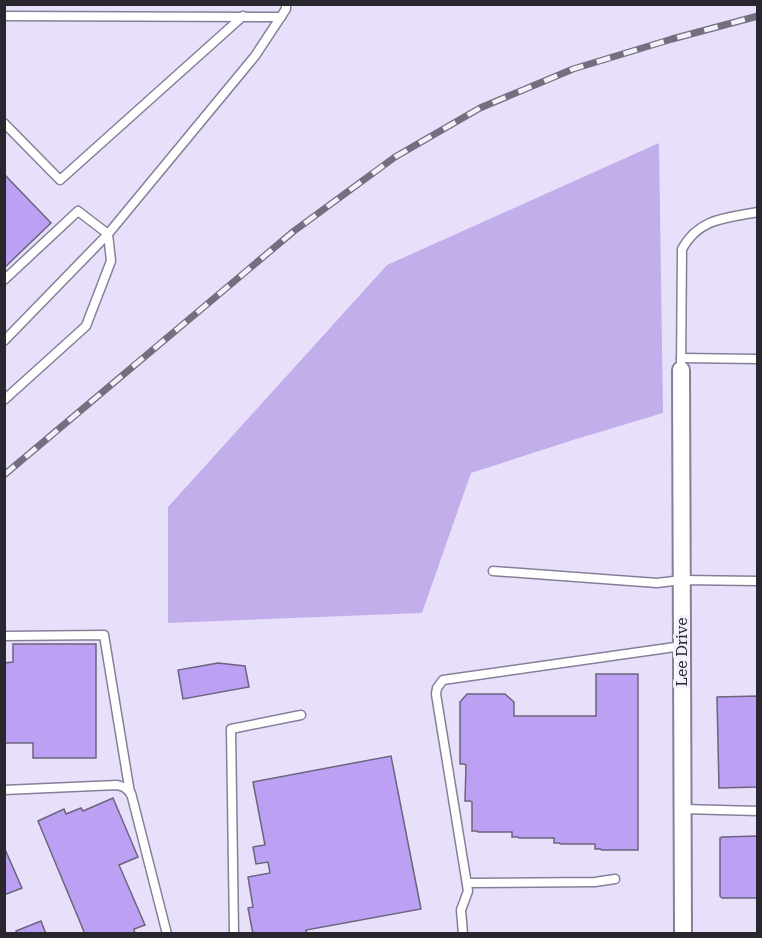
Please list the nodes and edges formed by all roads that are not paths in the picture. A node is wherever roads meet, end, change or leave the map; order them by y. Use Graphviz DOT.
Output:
graph roads {
  1 [pos="286,4"];
  2 [pos="4,16"];
  3 [pos="243,16"];
  4 [pos="281,17"];
  5 [pos="4,123"];
  6 [pos="758,212"];
  7 [pos="108,234"];
  8 [pos="4,280"];
  9 [pos="4,341"];
  10 [pos="758,358"];
  11 [pos="681,364"];
  12 [pos="4,400"];
  13 [pos="493,571"];
  14 [pos="682,580"];
  15 [pos="758,580"];
  16 [pos="4,636"];
  17 [pos="682,646"];
  18 [pos="301,715"];
  19 [pos="4,790"];
  20 [pos="130,793"];
  21 [pos="682,809"];
  22 [pos="758,811"];
  23 [pos="615,879"];
  24 [pos="466,883"];
  25 [pos="167,933"];
  26 [pos="234,933"];
  27 [pos="463,933"];
  28 [pos="683,933"];
  1 -- 4 [label="lane"];
  2 -- 3 [label="lane"];
  3 -- 4 [label="lane"];
  3 -- 5 [label="lane"];
  4 -- 7 [label="lane"];
  6 -- 11 [label="lane"];
  7 -- 8 [label="lane"];
  7 -- 9 [label="lane"];
  7 -- 12 [label="lane"];
  10 -- 11 [label="lane"];
  11 -- 14 [label="street, Lee Drive"];
  13 -- 14 [label="lane"];
  14 -- 15 [label="lane"];
  14 -- 17 [label="street, Lee Drive"];
  16 -- 20 [label="lane"];
  17 -- 21 [label="street, Lee Drive"];
  17 -- 24 [label="lane"];
  18 -- 26 [label="lane"];
  19 -- 20 [label="lane"];
  20 -- 25 [label="lane"];
  21 -- 22 [label="lane"];
  21 -- 28 [label="street, Lee Drive"];
  23 -- 24 [label="lane"];
  24 -- 27 [label="lane"];
}
